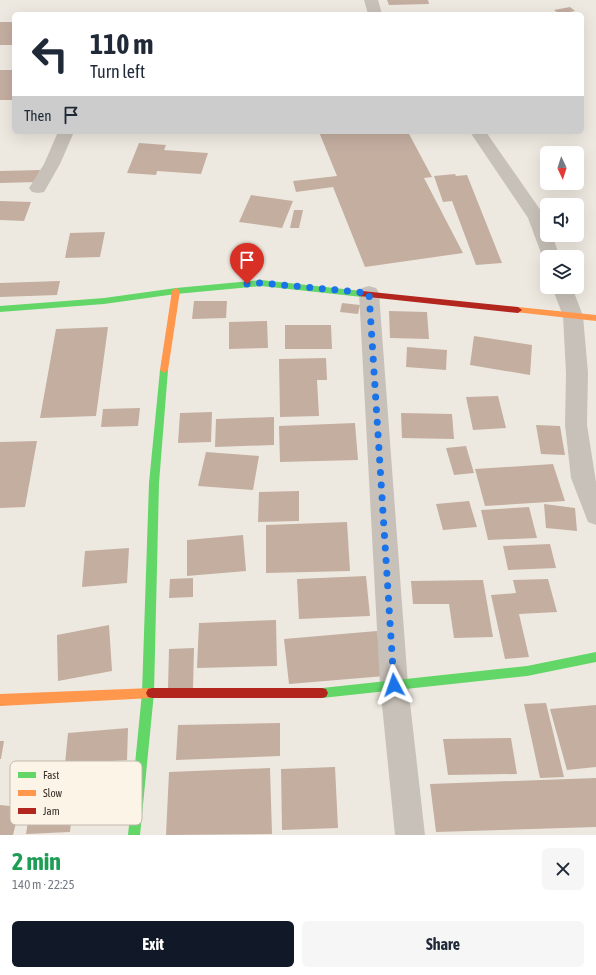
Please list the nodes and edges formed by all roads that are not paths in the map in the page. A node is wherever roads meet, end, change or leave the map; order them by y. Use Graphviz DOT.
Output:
graph roads {
  1 [pos="371,0"];
  2 [pos="374,12"];
  3 [pos="65,134"];
  4 [pos="479,134"];
  5 [pos="38,188"];
  6 [pos="548,250"];
  7 [pos="176,291"];
  8 [pos="369,293"];
  9 [pos="565,294"];
  10 [pos="0,309"];
  11 [pos="573,316"];
  12 [pos="596,318"];
  13 [pos="590,477"];
  14 [pos="596,515"];
  15 [pos="596,657"];
  16 [pos="394,685"];
  17 [pos="148,693"];
  18 [pos="0,700"];
  19 [pos="141,761"];
  20 [pos="135,825"];
  21 [pos="134,835"];
  22 [pos="410,835"];
  1 -- 2 [label="street"];
  3 -- 5 [label="street"];
  4 -- 6 [label="street"];
  7 -- 8 [label="street"];
  7 -- 10 [label="street"];
  7 -- 17 [label="street"];
  8 -- 11 [label="street"];
  8 -- 16 [label="street"];
  9 -- 11 [label="street"];
  11 -- 12 [label="street"];
  11 -- 13 [label="street"];
  13 -- 14 [label="street"];
  15 -- 16 [label="street"];
  16 -- 17 [label="street"];
  16 -- 22 [label="street"];
  17 -- 18 [label="street"];
  17 -- 19 [label="street"];
  20 -- 21 [label="street"];
}
